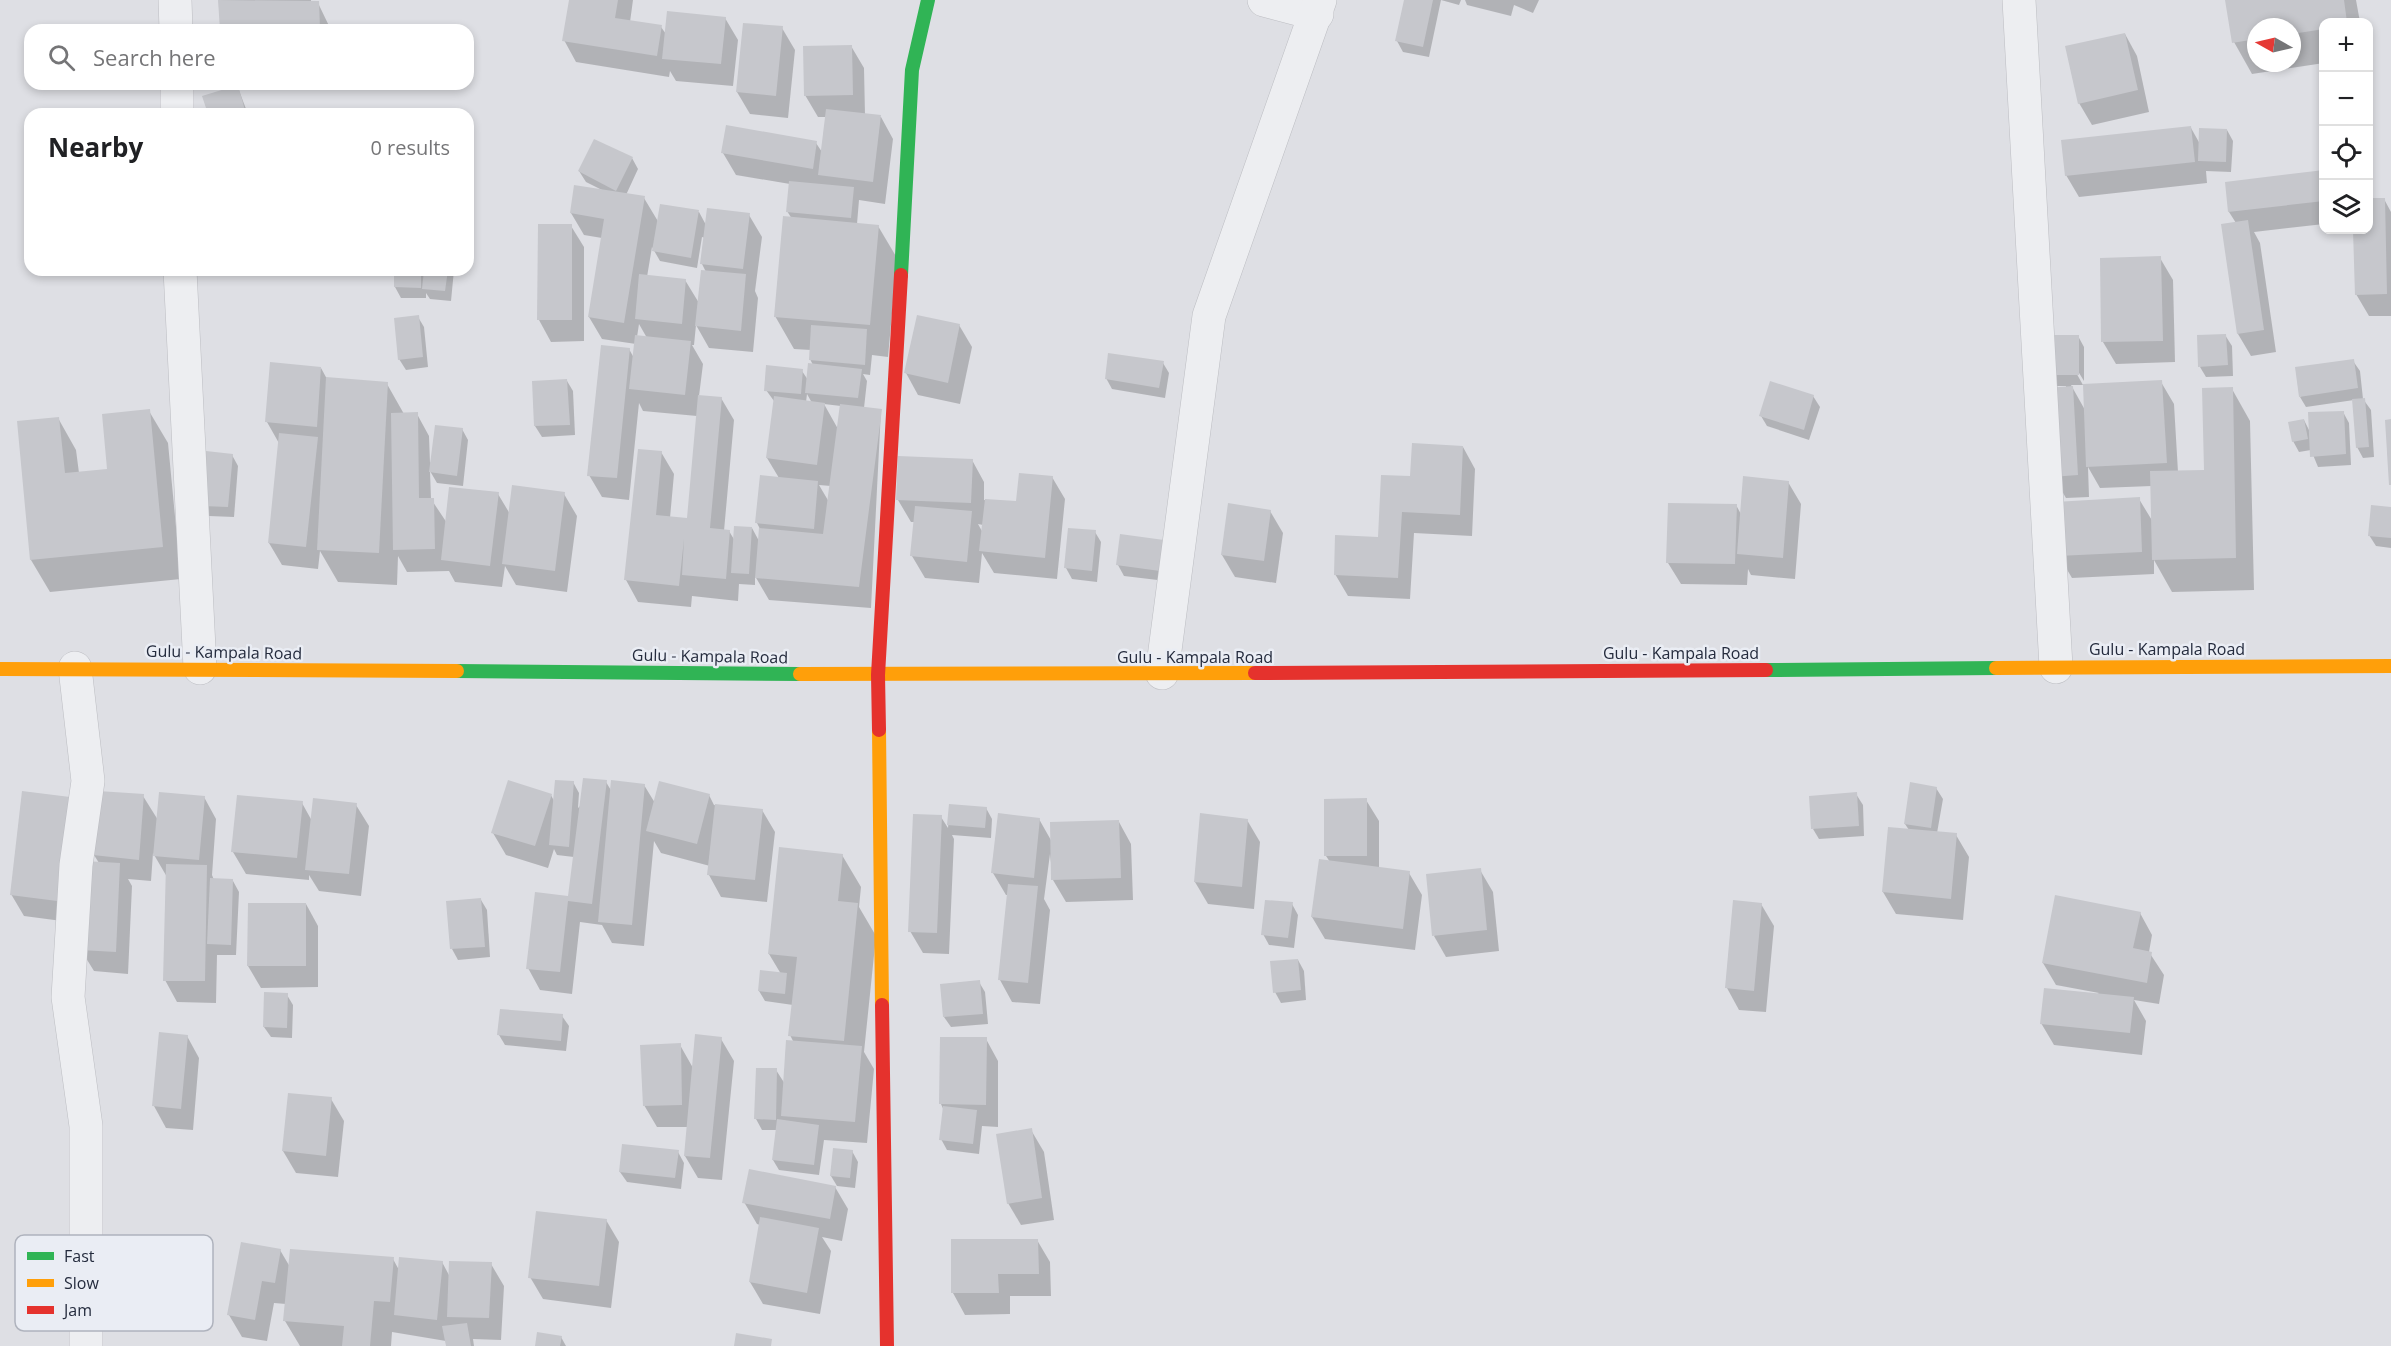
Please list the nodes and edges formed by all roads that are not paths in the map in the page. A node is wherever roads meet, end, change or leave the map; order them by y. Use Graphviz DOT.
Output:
graph roads {
  1 [pos="176,0"];
  2 [pos="928,0"];
  3 [pos="1264,0"];
  4 [pos="2019,0"];
  5 [pos="1318,7"];
  6 [pos="176,24"];
  7 [pos="177,90"];
  8 [pos="177,108"];
  9 [pos="180,276"];
  10 [pos="2391,666"];
  11 [pos="2056,667"];
  12 [pos="75,668"];
  13 [pos="200,668"];
  14 [pos="0,669"];
  15 [pos="1162,673"];
  16 [pos="878,675"];
  17 [pos="86,1235"];
  18 [pos="887,1346"];
  1 -- 6 [label="street"];
  2 -- 16 [label="main road"];
  3 -- 5 [label="street"];
  4 -- 11 [label="street"];
  5 -- 15 [label="street"];
  7 -- 8 [label="street"];
  9 -- 13 [label="street"];
  10 -- 11 [label="main road, Gulu - Kampala Road"];
  11 -- 15 [label="main road, Gulu - Kampala Road"];
  12 -- 13 [label="main road, Gulu - Kampala Road"];
  12 -- 14 [label="main road, Gulu - Kampala Road"];
  12 -- 17 [label="street"];
  13 -- 16 [label="main road, Gulu - Kampala Road"];
  15 -- 16 [label="main road, Gulu - Kampala Road"];
  16 -- 18 [label="main road"];
}
